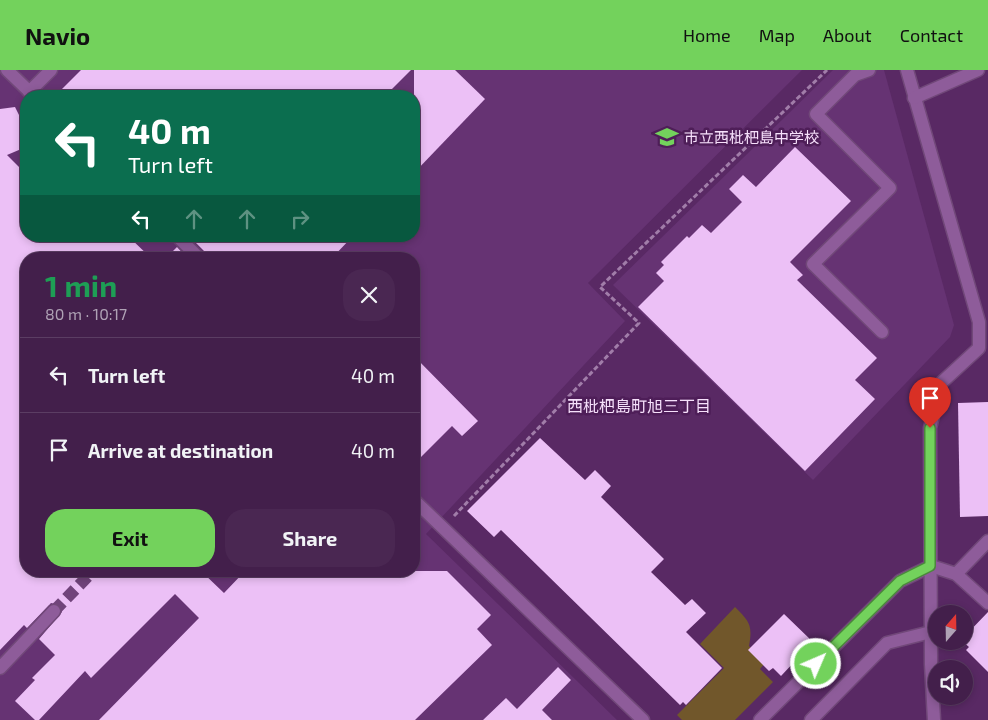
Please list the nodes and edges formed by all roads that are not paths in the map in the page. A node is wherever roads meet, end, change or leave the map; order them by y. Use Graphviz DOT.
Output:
graph roads {
  1 [pos="7,70"];
  2 [pos="51,70"];
  3 [pos="868,70"];
  4 [pos="978,70"];
  5 [pos="911,71"];
  6 [pos="28,90"];
  7 [pos="35,90"];
  8 [pos="914,98"];
  9 [pos="183,242"];
  10 [pos="193,252"];
  11 [pos="983,326"];
  12 [pos="882,332"];
  13 [pos="420,506"];
  14 [pos="988,541"];
  15 [pos="930,566"];
  16 [pos="956,574"];
  17 [pos="988,603"];
  18 [pos="931,605"];
  19 [pos="54,612"];
  20 [pos="928,633"];
  21 [pos="931,650"];
  22 [pos="0,668"];
  23 [pos="643,720"];
  24 [pos="760,720"];
  25 [pos="811,720"];
  26 [pos="934,720"];
  1 -- 6 [label="street"];
  2 -- 7 [label="street"];
  3 -- 12 [label="street"];
  4 -- 8 [label="street"];
  5 -- 8 [label="street"];
  8 -- 11 [label="street"];
  9 -- 10 [label="street"];
  11 -- 15 [label="street"];
  13 -- 23 [label="street"];
  14 -- 16 [label="street"];
  15 -- 16 [label="street"];
  15 -- 18 [label="street"];
  15 -- 24 [label="street"];
  16 -- 17 [label="street"];
  19 -- 22 [label="street"];
  20 -- 25 [label="street"];
  21 -- 26 [label="street"];
}
